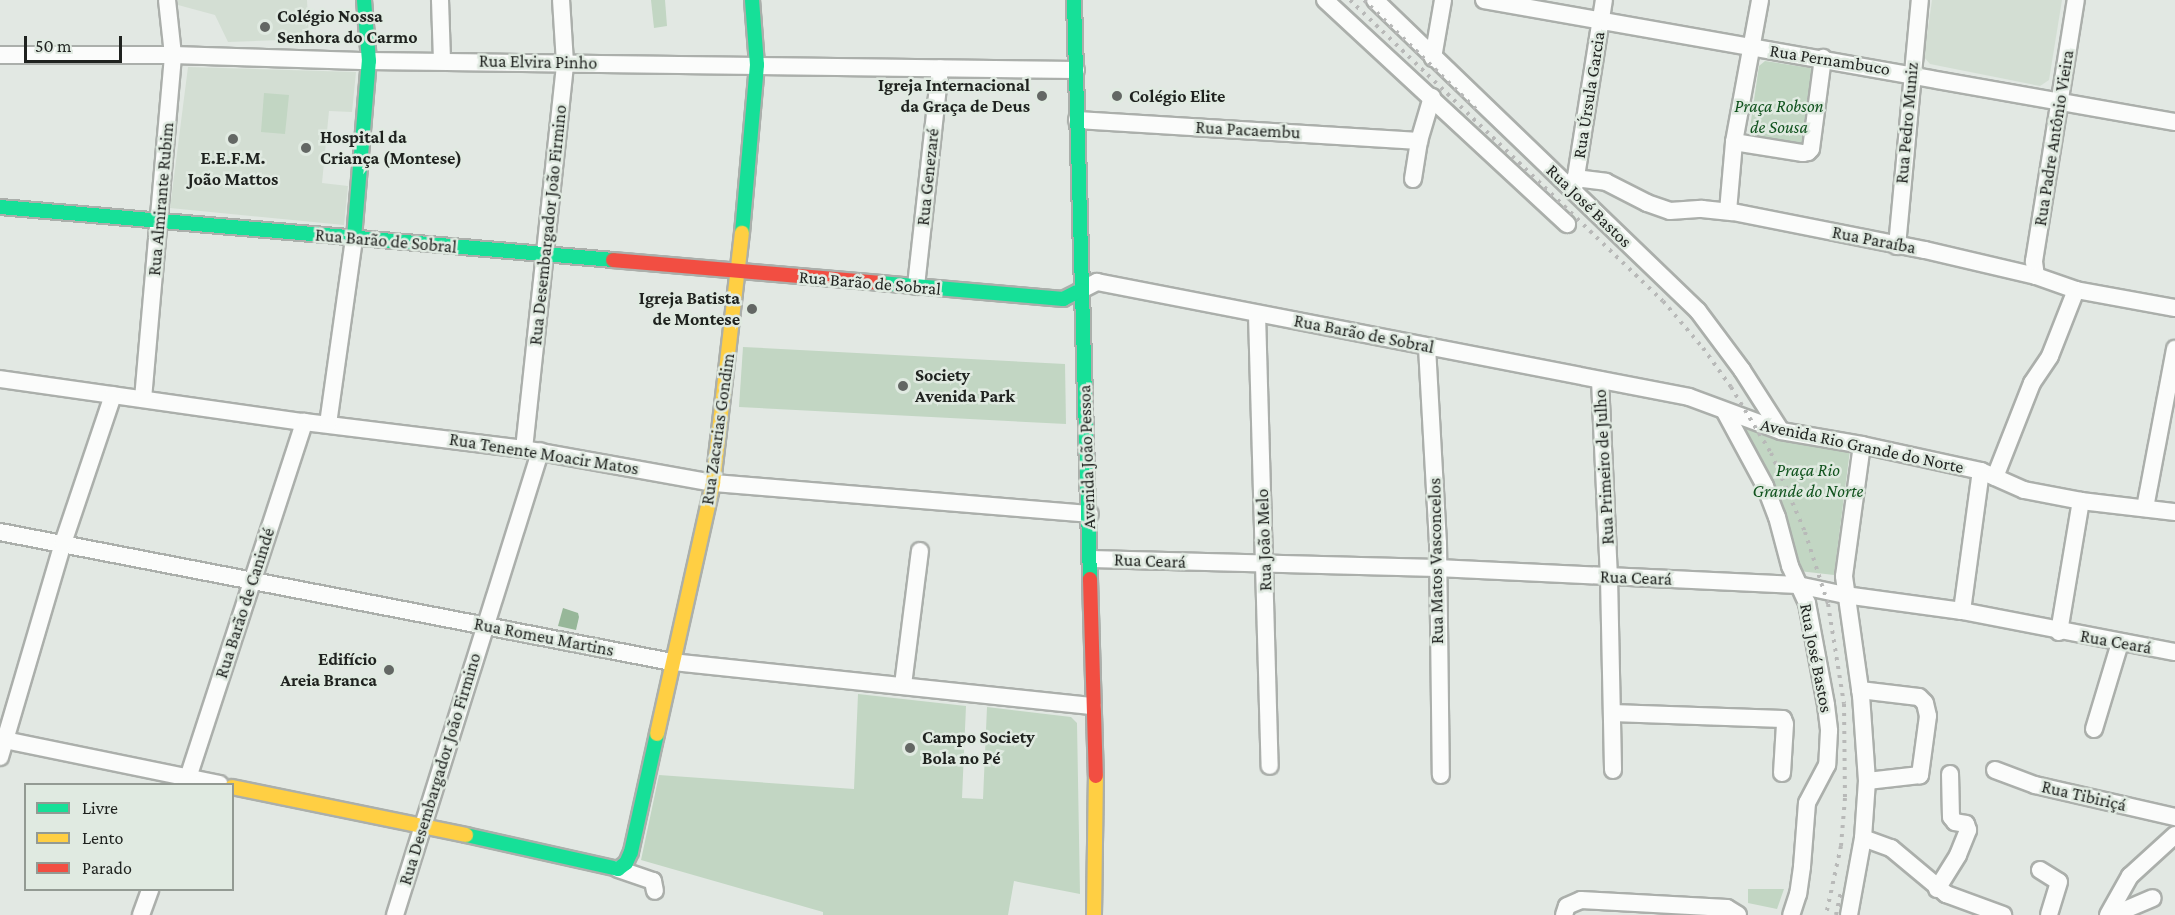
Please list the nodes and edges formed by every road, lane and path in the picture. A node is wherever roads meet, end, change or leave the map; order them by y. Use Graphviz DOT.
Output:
graph roads {
  1 [pos="167,0"];
  2 [pos="364,0"];
  3 [pos="440,0"];
  4 [pos="561,0"];
  5 [pos="752,0"];
  6 [pos="1074,0"];
  7 [pos="1325,0"];
  8 [pos="1375,0"];
  9 [pos="1443,0"];
  10 [pos="1484,0"];
  11 [pos="1604,0"];
  12 [pos="1760,0"];
  13 [pos="1920,0"];
  14 [pos="2076,0"];
  15 [pos="1601,19"];
  16 [pos="1753,47"];
  17 [pos="0,55"];
  18 [pos="173,55"];
  19 [pos="1433,57"];
  20 [pos="1823,58"];
  21 [pos="369,61"];
  22 [pos="442,62"];
  23 [pos="565,63"];
  24 [pos="757,65"];
  25 [pos="940,68"];
  26 [pos="1076,70"];
  27 [pos="1912,73"];
  28 [pos="1432,97"];
  29 [pos="2060,101"];
  30 [pos="1077,120"];
  31 [pos="2175,122"];
  32 [pos="1419,141"];
  33 [pos="1734,142"];
  34 [pos="1413,179"];
  35 [pos="1574,184"];
  36 [pos="0,207"];
  37 [pos="1728,211"];
  38 [pos="160,220"];
  39 [pos="1567,224"];
  40 [pos="354,238"];
  41 [pos="1898,246"];
  42 [pos="545,255"];
  43 [pos="739,272"];
  44 [pos="2036,276"];
  45 [pos="916,286"];
  46 [pos="1081,290"];
  47 [pos="2076,290"];
  48 [pos="2175,308"];
  49 [pos="1257,314"];
  50 [pos="1427,347"];
  51 [pos="2175,349"];
  52 [pos="0,379"];
  53 [pos="1600,380"];
  54 [pos="113,395"];
  55 [pos="143,399"];
  56 [pos="1725,412"];
  57 [pos="304,422"];
  58 [pos="328,424"];
  59 [pos="1780,431"];
  60 [pos="1862,445"];
  61 [pos="532,450"];
  62 [pos="1988,474"];
  63 [pos="713,483"];
  64 [pos="2081,501"];
  65 [pos="2145,508"];
  66 [pos="2175,512"];
  67 [pos="1090,514"];
  68 [pos="0,532"];
  69 [pos="63,543"];
  70 [pos="920,551"];
  71 [pos="1091,559"];
  72 [pos="1265,565"];
  73 [pos="1437,568"];
  74 [pos="1609,577"];
  75 [pos="253,582"];
  76 [pos="1798,585"];
  77 [pos="1845,595"];
  78 [pos="1962,611"];
  79 [pos="484,626"];
  80 [pos="2059,632"];
  81 [pos="2120,643"];
  82 [pos="2175,652"];
  83 [pos="672,662"];
  84 [pos="903,685"];
  85 [pos="1860,690"];
  86 [pos="1093,706"];
  87 [pos="1612,713"];
  88 [pos="2094,729"];
  89 [pos="3,740"];
  90 [pos="0,757"];
  91 [pos="1270,766"];
  92 [pos="1995,770"];
  93 [pos="1612,771"];
  94 [pos="1782,773"];
  95 [pos="1950,774"];
  96 [pos="1441,775"];
  97 [pos="187,781"];
  98 [pos="1867,781"];
  99 [pos="208,783"];
  100 [pos="234,787"];
  101 [pos="2175,818"];
  102 [pos="422,825"];
  103 [pos="2175,835"];
  104 [pos="1863,838"];
  105 [pos="618,869"];
  106 [pos="2040,870"];
  107 [pos="1937,889"];
  108 [pos="150,891"];
  109 [pos="655,891"];
  110 [pos="2153,898"];
  111 [pos="141,915"];
  112 [pos="395,915"];
  113 [pos="1094,915"];
  114 [pos="1564,915"];
  115 [pos="1738,915"];
  116 [pos="1791,915"];
  117 [pos="1849,915"];
  118 [pos="2003,915"];
  119 [pos="2049,915"];
  120 [pos="2108,915"];
  121 [pos="2113,915"];
  1 -- 18 [label="street, Rua Almirante Rubim"];
  2 -- 21 [label="main road"];
  3 -- 22 [label="street"];
  4 -- 23 [label="street, Rua Desembargador João Firmino"];
  5 -- 24 [label="main road, Rua Zacarias Gondim"];
  6 -- 26 [label="main road, Avenida João Pessoa"];
  7 -- 28 [label="street, Rua José Bastos"];
  8 -- 19 [label="street, Rua José Bastos"];
  9 -- 19 [label="street"];
  10 -- 15 [label="street, Rua Pernambuco"];
  11 -- 15 [label="street, Rua Úrsula Garcia"];
  12 -- 16 [label="street"];
  13 -- 27 [label="street, Rua Pedro Muniz"];
  14 -- 29 [label="street, Rua Padre Antônio Vieira"];
  15 -- 16 [label="street, Rua Pernambuco"];
  15 -- 35 [label="street, Rua Úrsula Garcia"];
  16 -- 20 [label="street, Rua Pernambuco"];
  16 -- 33 [label="street"];
  17 -- 18 [label="street, Rua Elvira Pinho"];
  18 -- 21 [label="street, Rua Elvira Pinho"];
  18 -- 38 [label="street, Rua Almirante Rubim"];
  19 -- 35 [label="street, Rua José Bastos"];
  20 -- 27 [label="street, Rua Pernambuco"];
  20 -- 33 [label="street"];
  21 -- 22 [label="street, Rua Elvira Pinho"];
  21 -- 40 [label="main road"];
  22 -- 23 [label="street, Rua Elvira Pinho"];
  23 -- 24 [label="street, Rua Elvira Pinho"];
  23 -- 42 [label="street, Rua Desembargador João Firmino"];
  24 -- 25 [label="street, Rua Elvira Pinho"];
  24 -- 43 [label="main road, Rua Zacarias Gondim"];
  25 -- 26 [label="street, Rua Elvira Pinho"];
  25 -- 45 [label="street, Rua Genezaré"];
  26 -- 30 [label="main road, Avenida João Pessoa"];
  27 -- 29 [label="street, Rua Pernambuco"];
  27 -- 41 [label="street, Rua Pedro Muniz"];
  28 -- 32 [label="street"];
  28 -- 39 [label="street, Rua José Bastos"];
  29 -- 31 [label="street, Rua Pernambuco"];
  29 -- 44 [label="street, Rua Padre Antônio Vieira"];
  30 -- 32 [label="street, Rua Pacaembu"];
  30 -- 46 [label="main road, Avenida João Pessoa"];
  32 -- 34 [label="street"];
  33 -- 37 [label="street"];
  35 -- 37 [label="street, Rua Paraíba"];
  35 -- 59 [label="street, Rua José Bastos"];
  36 -- 38 [label="main road, Rua Barão de Sobral"];
  37 -- 41 [label="street, Rua Paraíba"];
  38 -- 40 [label="main road, Rua Barão de Sobral"];
  38 -- 55 [label="street, Rua Almirante Rubim"];
  40 -- 42 [label="main road, Rua Barão de Sobral"];
  40 -- 58 [label="street"];
  41 -- 44 [label="street, Rua Paraíba"];
  42 -- 43 [label="main road, Rua Barão de Sobral"];
  42 -- 61 [label="street, Rua Desembargador João Firmino"];
  43 -- 45 [label="main road, Rua Barão de Sobral"];
  43 -- 63 [label="main road, Rua Zacarias Gondim"];
  44 -- 47 [label="street, Rua Paraíba"];
  45 -- 46 [label="main road, Rua Barão de Sobral"];
  46 -- 49 [label="street, Rua Barão de Sobral"];
  46 -- 67 [label="main road, Avenida João Pessoa"];
  47 -- 48 [label="street, Rua Paraíba"];
  47 -- 62 [label="street"];
  49 -- 50 [label="street, Rua Barão de Sobral"];
  49 -- 72 [label="street, Rua João Melo"];
  50 -- 53 [label="street, Rua Barão de Sobral"];
  50 -- 73 [label="street, Rua Matos Vasconcelos"];
  51 -- 65 [label="street"];
  52 -- 54 [label="street, Rua Tenente Moacir Matos"];
  53 -- 56 [label="street, Rua Barão de Sobral"];
  53 -- 74 [label="street, Rua Primeiro de Julho"];
  54 -- 55 [label="street, Rua Tenente Moacir Matos"];
  54 -- 69 [label="street"];
  55 -- 57 [label="street, Rua Tenente Moacir Matos"];
  56 -- 59 [label="street, Avenida Rio Grande do Norte"];
  56 -- 76 [label="street, Rua José Bastos"];
  57 -- 58 [label="street, Rua Tenente Moacir Matos"];
  57 -- 75 [label="street, Rua Barão de Canindé"];
  58 -- 61 [label="street, Rua Tenente Moacir Matos"];
  59 -- 60 [label="street, Avenida Rio Grande do Norte"];
  60 -- 62 [label="street, Avenida Rio Grande do Norte"];
  60 -- 77 [label="street, Rua José Bastos"];
  61 -- 63 [label="street, Rua Tenente Moacir Matos"];
  61 -- 79 [label="street, Rua Desembargador João Firmino"];
  62 -- 64 [label="street, Avenida Rio Grande do Norte"];
  62 -- 78 [label="street"];
  63 -- 67 [label="street, Rua Tenente Moacir Matos"];
  63 -- 83 [label="main road, Rua Zacarias Gondim"];
  64 -- 65 [label="street, Avenida Rio Grande do Norte"];
  64 -- 80 [label="street"];
  65 -- 66 [label="street, Avenida Rio Grande do Norte"];
  67 -- 71 [label="main road, Avenida João Pessoa"];
  68 -- 69 [label="street, Rua Romeu Martins"];
  69 -- 75 [label="street, Rua Romeu Martins"];
  69 -- 89 [label="street"];
  70 -- 84 [label="street"];
  71 -- 72 [label="street, Rua Ceará"];
  71 -- 86 [label="main road, Avenida João Pessoa"];
  72 -- 73 [label="street, Rua Ceará"];
  72 -- 91 [label="street, Rua João Melo"];
  73 -- 74 [label="street, Rua Ceará"];
  73 -- 96 [label="street, Rua Matos Vasconcelos"];
  74 -- 76 [label="street, Rua Ceará"];
  74 -- 87 [label="street, Rua Primeiro de Julho"];
  75 -- 79 [label="street, Rua Romeu Martins"];
  75 -- 97 [label="street, Rua Barão de Canindé"];
  76 -- 77 [label="street, Rua Ceará"];
  76 -- 116 [label="street, Rua José Bastos"];
  77 -- 78 [label="street, Rua Ceará"];
  77 -- 85 [label="street, Rua José Bastos"];
  78 -- 80 [label="street, Rua Ceará"];
  79 -- 83 [label="street, Rua Romeu Martins"];
  79 -- 102 [label="street, Rua Desembargador João Firmino"];
  80 -- 81 [label="street, Rua Ceará"];
  81 -- 82 [label="street, Rua Ceará"];
  81 -- 88 [label="street"];
  83 -- 84 [label="street, Rua Romeu Martins"];
  83 -- 105 [label="main road, Rua Zacarias Gondim"];
  84 -- 86 [label="street, Rua Romeu Martins"];
  85 -- 98 [label="street, Rua José Bastos"];
  85 -- 98 [label="street"];
  86 -- 113 [label="main road, Avenida João Pessoa"];
  87 -- 93 [label="street, Rua Primeiro de Julho"];
  87 -- 94 [label="street"];
  89 -- 90 [label="street"];
  89 -- 97 [label="street"];
  92 -- 101 [label="street, Rua Tibiriçá"];
  95 -- 107 [label="street"];
  97 -- 99 [label="street"];
  98 -- 104 [label="street, Rua José Bastos"];
  100 -- 102 [label="main road"];
  102 -- 105 [label="main road"];
  102 -- 112 [label="street, Rua Desembargador João Firmino"];
  103 -- 120 [label="street"];
  104 -- 107 [label="street"];
  104 -- 117 [label="street, Rua José Bastos"];
  105 -- 109 [label="street"];
  106 -- 119 [label="street"];
  107 -- 118 [label="street"];
  108 -- 111 [label="street"];
  110 -- 121 [label="street"];
  114 -- 115 [label="street"];
}
